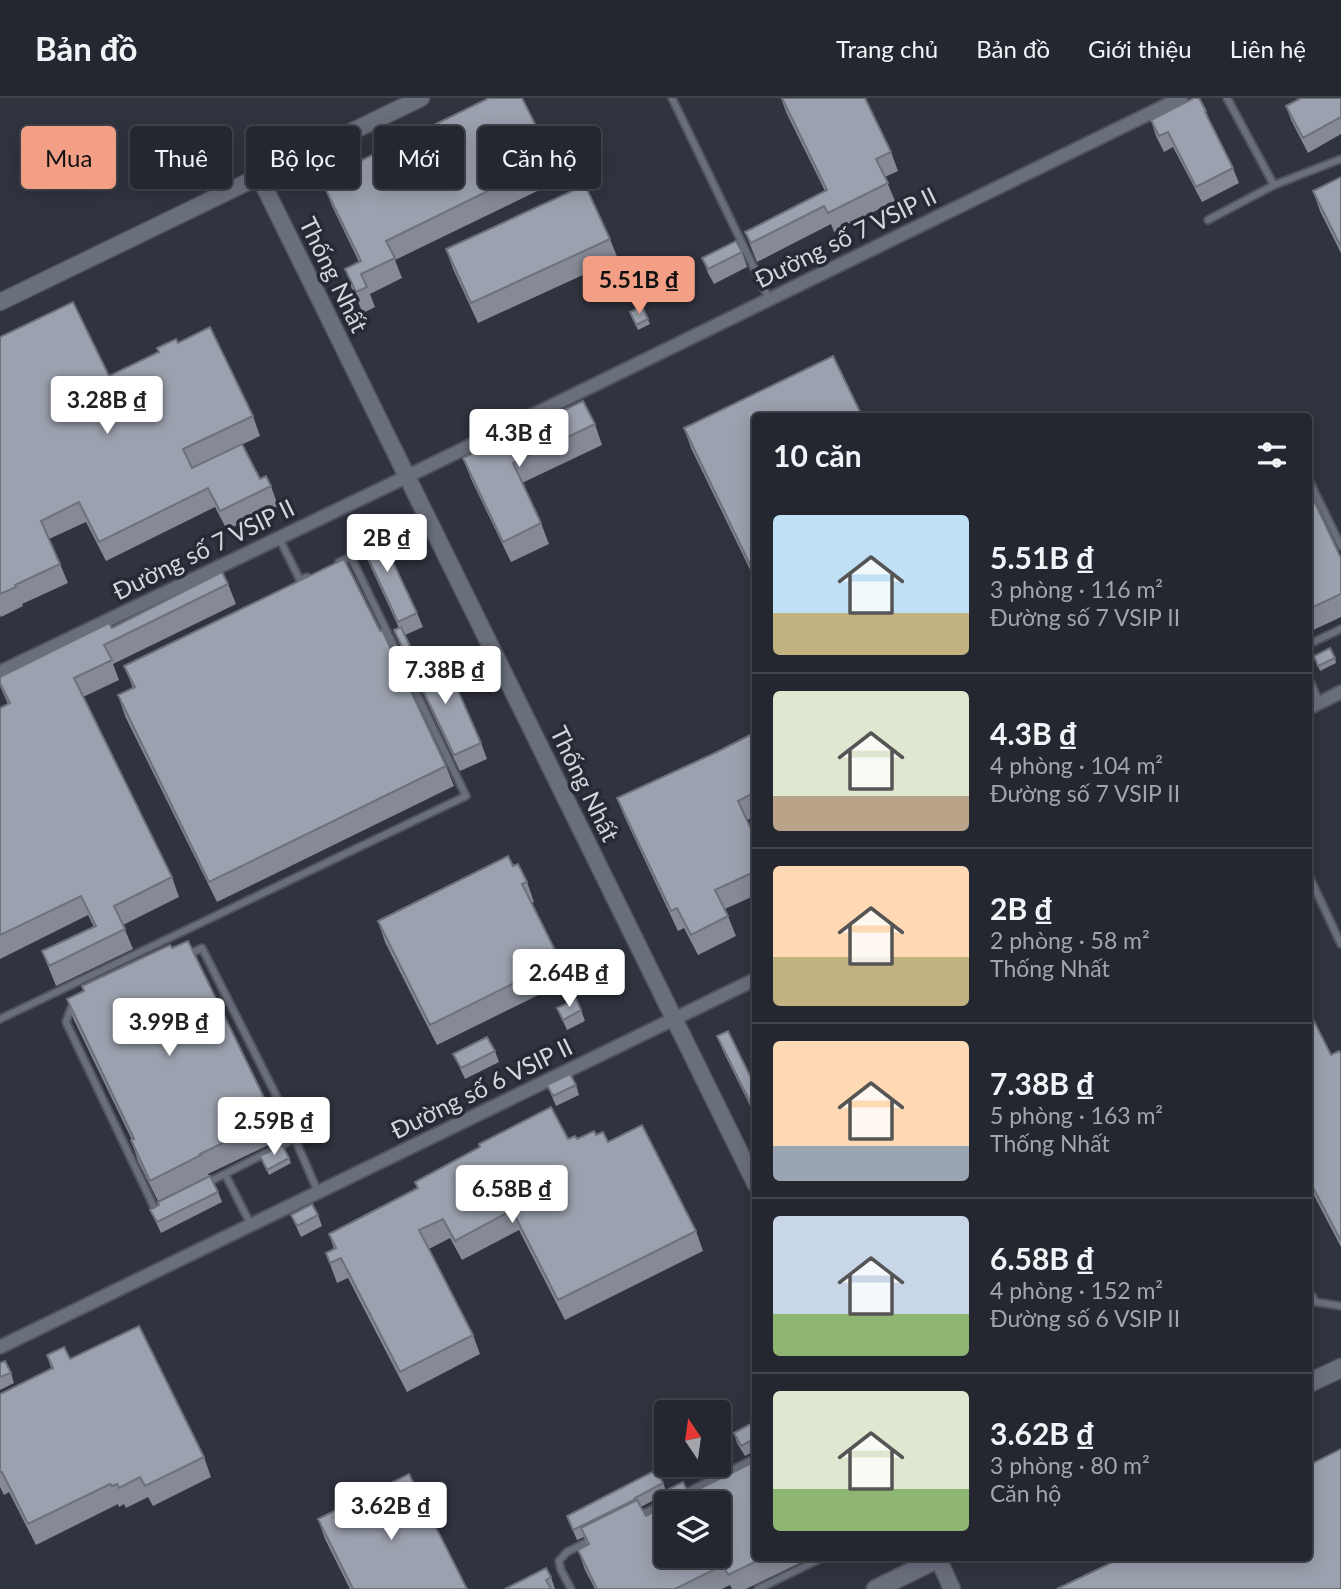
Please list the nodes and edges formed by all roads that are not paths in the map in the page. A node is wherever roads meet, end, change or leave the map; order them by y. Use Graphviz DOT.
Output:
graph roads {
  1 [pos="421,98"];
  2 [pos="672,98"];
  3 [pos="1181,98"];
  4 [pos="1227,98"];
  5 [pos="360,127"];
  6 [pos="1341,159"];
  7 [pos="246,182"];
  8 [pos="1274,185"];
  9 [pos="265,189"];
  10 [pos="1208,220"];
  11 [pos="769,299"];
  12 [pos="0,302"];
  13 [pos="406,477"];
  14 [pos="1312,486"];
  15 [pos="279,538"];
  16 [pos="1341,546"];
  17 [pos="338,563"];
  18 [pos="313,574"];
  19 [pos="1341,629"];
  20 [pos="1312,643"];
  21 [pos="0,672"];
  22 [pos="1341,692"];
  23 [pos="1314,705"];
  24 [pos="1312,882"];
  25 [pos="1341,944"];
  26 [pos="178,959"];
  27 [pos="752,981"];
  28 [pos="83,1002"];
  29 [pos="0,1019"];
  30 [pos="675,1019"];
  31 [pos="294,1139"];
  32 [pos="225,1174"];
  33 [pos="752,1177"];
  34 [pos="202,1186"];
  35 [pos="318,1192"];
  36 [pos="166,1203"];
  37 [pos="251,1225"];
  38 [pos="1312,1296"];
  39 [pos="1341,1306"];
  40 [pos="0,1347"];
  41 [pos="1341,1368"];
  42 [pos="1312,1382"];
  43 [pos="752,1460"];
  44 [pos="630,1521"];
  45 [pos="605,1533"];
  46 [pos="816,1561"];
  47 [pos="932,1561"];
  48 [pos="939,1561"];
  49 [pos="571,1589"];
  50 [pos="758,1589"];
  51 [pos="876,1589"];
  52 [pos="952,1589"];
  1 -- 5 [label="street"];
  2 -- 11 [label="lane"];
  3 -- 11 [label="street, Đường số 7 VSIP II"];
  4 -- 8 [label="lane"];
  6 -- 8 [label="lane"];
  7 -- 12 [label="street"];
  8 -- 10 [label="lane"];
  9 -- 13 [label="street, Thống Nhất"];
  11 -- 13 [label="street, Đường số 7 VSIP II"];
  13 -- 15 [label="street, Đường số 7 VSIP II"];
  13 -- 30 [label="street, Thống Nhất"];
  14 -- 16 [label="lane"];
  15 -- 18 [label="lane"];
  15 -- 21 [label="street, Đường số 7 VSIP II"];
  17 -- 29 [label="lane"];
  19 -- 20 [label="lane"];
  22 -- 23 [label="street"];
  24 -- 25 [label="lane"];
  26 -- 31 [label="lane"];
  27 -- 30 [label="street, Đường số 6 VSIP II"];
  28 -- 36 [label="lane"];
  30 -- 33 [label="street, Thống Nhất"];
  30 -- 35 [label="street, Đường số 6 VSIP II"];
  31 -- 32 [label="lane"];
  31 -- 35 [label="lane"];
  32 -- 34 [label="lane"];
  32 -- 37 [label="lane"];
  35 -- 37 [label="street, Đường số 6 VSIP II"];
  37 -- 40 [label="street, Đường số 6 VSIP II"];
  38 -- 39 [label="lane"];
  41 -- 42 [label="main road"];
  43 -- 44 [label="lane"];
  45 -- 49 [label="lane"];
  46 -- 50 [label="lane"];
  47 -- 51 [label="main road"];
  48 -- 52 [label="street"];
}
